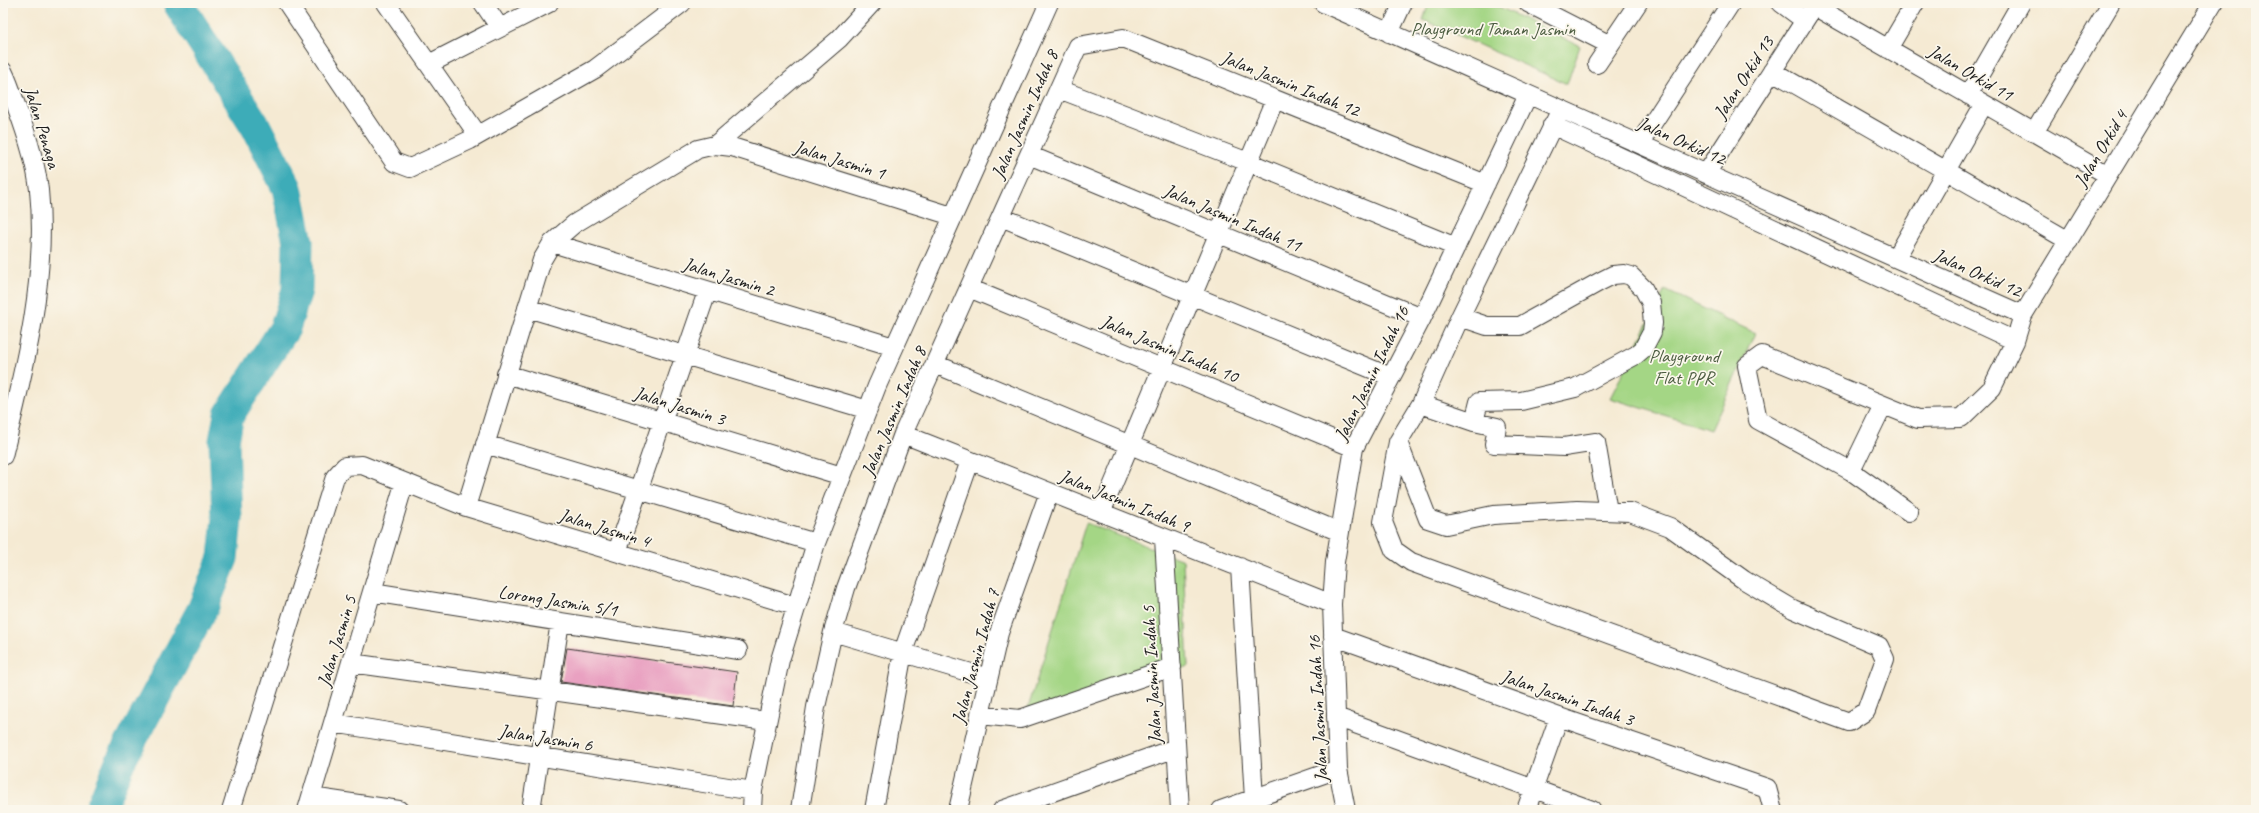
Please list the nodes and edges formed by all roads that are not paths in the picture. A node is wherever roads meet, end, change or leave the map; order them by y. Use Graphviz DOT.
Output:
graph roads {
  1 [pos="287,3"];
  2 [pos="386,3"];
  3 [pos="483,3"];
  4 [pos="549,3"];
  5 [pos="682,3"];
  6 [pos="872,3"];
  7 [pos="1049,3"];
  8 [pos="1403,3"];
  9 [pos="1528,3"];
  10 [pos="1638,3"];
  11 [pos="1731,3"];
  12 [pos="1781,3"];
  13 [pos="1915,3"];
  14 [pos="2021,3"];
  15 [pos="2112,3"];
  16 [pos="2213,3"];
  17 [pos="1326,4"];
  18 [pos="1811,10"];
  19 [pos="500,28"];
  20 [pos="1389,33"];
  21 [pos="1610,45"];
  22 [pos="1078,46"];
  23 [pos="1888,49"];
  24 [pos="429,64"];
  25 [pos="1598,64"];
  26 [pos="3,71"];
  27 [pos="1772,71"];
  28 [pos="1059,89"];
  29 [pos="1968,94"];
  30 [pos="1528,95"];
  31 [pos="1275,99"];
  32 [pos="1984,104"];
  33 [pos="1561,109"];
  34 [pos="1552,125"];
  35 [pos="2034,133"];
  36 [pos="478,135"];
  37 [pos="1638,144"];
  38 [pos="715,145"];
  39 [pos="1029,155"];
  40 [pos="1248,162"];
  41 [pos="1946,170"];
  42 [pos="1706,174"];
  43 [pos="2108,175"];
  44 [pos="1486,184"];
  45 [pos="1735,187"];
  46 [pos="1755,196"];
  47 [pos="1725,205"];
  48 [pos="952,216"];
  49 [pos="1746,216"];
  50 [pos="1001,217"];
  51 [pos="1218,234"];
  52 [pos="2069,241"];
  53 [pos="552,243"];
  54 [pos="1456,247"];
  55 [pos="1896,258"];
  56 [pos="969,288"];
  57 [pos="707,292"];
  58 [pos="1192,297"];
  59 [pos="527,308"];
  60 [pos="2024,315"];
  61 [pos="1460,317"];
  62 [pos="1422,318"];
  63 [pos="2015,341"];
  64 [pos="894,347"];
  65 [pos="685,355"];
  66 [pos="935,364"];
  67 [pos="1162,368"];
  68 [pos="506,374"];
  69 [pos="1391,377"];
  70 [pos="1421,404"];
  71 [pos="1883,405"];
  72 [pos="868,410"];
  73 [pos="662,422"];
  74 [pos="1474,422"];
  75 [pos="903,434"];
  76 [pos="5,437"];
  77 [pos="1398,442"];
  78 [pos="485,444"];
  79 [pos="1129,445"];
  80 [pos="1354,448"];
  81 [pos="3,456"];
  82 [pos="970,461"];
  83 [pos="1851,471"];
  84 [pos="842,476"];
  85 [pos="404,484"];
  86 [pos="638,490"];
  87 [pos="1050,492"];
  88 [pos="466,507"];
  89 [pos="1608,511"];
  90 [pos="1101,512"];
  91 [pos="1909,512"];
  92 [pos="1340,532"];
  93 [pos="1164,538"];
  94 [pos="816,544"];
  95 [pos="617,552"];
  96 [pos="1240,567"];
  97 [pos="372,592"];
  98 [pos="1332,604"];
  99 [pos="795,606"];
  100 [pos="560,622"];
  101 [pos="833,632"];
  102 [pos="1333,636"];
  103 [pos="738,650"];
  104 [pos="903,652"];
  105 [pos="351,663"];
  106 [pos="1172,667"];
  107 [pos="988,678"];
  108 [pos="550,690"];
  109 [pos="980,715"];
  110 [pos="1336,717"];
  111 [pos="1559,717"];
  112 [pos="766,720"];
  113 [pos="333,723"];
  114 [pos="1176,748"];
  115 [pos="539,757"];
  116 [pos="1338,769"];
  117 [pos="1534,789"];
  118 [pos="752,791"];
  119 [pos="1254,799"];
  120 [pos="309,803"];
  121 [pos="1349,809"];
  122 [pos="231,810"];
  123 [pos="399,810"];
  124 [pos="531,810"];
  125 [pos="752,810"];
  126 [pos="800,810"];
  127 [pos="874,810"];
  128 [pos="958,810"];
  129 [pos="1002,810"];
  130 [pos="1180,810"];
  131 [pos="1221,810"];
  132 [pos="1526,810"];
  133 [pos="1592,810"];
  134 [pos="1773,810"];
  1 -- 36 [label="street"];
  2 -- 24 [label="street"];
  3 -- 19 [label="street"];
  4 -- 19 [label="street"];
  5 -- 36 [label="street"];
  6 -- 38 [label="street"];
  7 -- 48 [label="street"];
  8 -- 20 [label="street"];
  9 -- 21 [label="street"];
  10 -- 21 [label="street"];
  11 -- 37 [label="street"];
  12 -- 18 [label="street, Jalan Orkid 11"];
  13 -- 23 [label="street"];
  14 -- 29 [label="street"];
  15 -- 35 [label="street"];
  16 -- 43 [label="street, Jalan Orkid 4"];
  17 -- 20 [label="street, Jalan Orkid 12"];
  18 -- 23 [label="street, Jalan Orkid 11"];
  18 -- 27 [label="street, Jalan Orkid 13"];
  19 -- 24 [label="street"];
  20 -- 30 [label="street, Jalan Orkid 12"];
  21 -- 25 [label="street"];
  22 -- 28 [label="street, Jalan Jasmin Indah 8"];
  22 -- 31 [label="street, Jalan Jasmin Indah 12"];
  23 -- 29 [label="street, Jalan Orkid 11"];
  24 -- 36 [label="street"];
  26 -- 76 [label="street, Jalan Penaga"];
  27 -- 41 [label="street"];
  27 -- 42 [label="street, Jalan Orkid 13"];
  28 -- 39 [label="street, Jalan Jasmin Indah 8"];
  28 -- 40 [label="street"];
  29 -- 32 [label="street, Jalan Orkid 11"];
  30 -- 33 [label="street, Jalan Orkid 12"];
  30 -- 44 [label="street, Jalan Jasmin Indah 16"];
  31 -- 40 [label="street"];
  31 -- 44 [label="street, Jalan Jasmin Indah 12"];
  32 -- 35 [label="street, Jalan Orkid 11"];
  32 -- 41 [label="street"];
  33 -- 34 [label="street"];
  33 -- 37 [label="street, Jalan Orkid 12"];
  34 -- 47 [label="street"];
  34 -- 61 [label="street"];
  35 -- 43 [label="street, Jalan Orkid 11"];
  37 -- 42 [label="street, Jalan Orkid 12"];
  38 -- 48 [label="street, Jalan Jasmin 1"];
  38 -- 53 [label="street"];
  39 -- 50 [label="street, Jalan Jasmin Indah 8"];
  39 -- 51 [label="street, Jalan Jasmin Indah 11"];
  40 -- 51 [label="street"];
  40 -- 54 [label="street"];
  41 -- 52 [label="street"];
  41 -- 55 [label="street"];
  42 -- 45 [label="street, Jalan Orkid 12"];
  43 -- 52 [label="street, Jalan Orkid 4"];
  44 -- 54 [label="street, Jalan Jasmin Indah 16"];
  45 -- 46 [label="street, Jalan Orkid 12"];
  45 -- 47 [label="street"];
  46 -- 49 [label="street"];
  46 -- 55 [label="street, Jalan Orkid 12"];
  47 -- 49 [label="street"];
  48 -- 64 [label="street"];
  49 -- 63 [label="street"];
  50 -- 56 [label="street, Jalan Jasmin Indah 8"];
  50 -- 58 [label="street"];
  51 -- 58 [label="street"];
  51 -- 62 [label="street, Jalan Jasmin Indah 11"];
  52 -- 60 [label="street, Jalan Orkid 4"];
  53 -- 57 [label="street, Jalan Jasmin 2"];
  53 -- 59 [label="street"];
  54 -- 62 [label="street, Jalan Jasmin Indah 16"];
  55 -- 60 [label="street, Jalan Orkid 12"];
  56 -- 66 [label="street, Jalan Jasmin Indah 8"];
  56 -- 67 [label="street, Jalan Jasmin Indah 10"];
  57 -- 64 [label="street, Jalan Jasmin 2"];
  57 -- 65 [label="street"];
  58 -- 67 [label="street"];
  58 -- 69 [label="street"];
  59 -- 65 [label="street"];
  59 -- 68 [label="street"];
  60 -- 63 [label="street, Jalan Orkid 4"];
  61 -- 70 [label="street"];
  61 -- 74 [label="street"];
  62 -- 69 [label="street, Jalan Jasmin Indah 16"];
  63 -- 71 [label="street, Jalan Orkid 4"];
  64 -- 72 [label="street"];
  65 -- 72 [label="street"];
  65 -- 73 [label="street"];
  66 -- 75 [label="street, Jalan Jasmin Indah 8"];
  66 -- 79 [label="street"];
  67 -- 79 [label="street"];
  67 -- 80 [label="street, Jalan Jasmin Indah 10"];
  68 -- 73 [label="street, Jalan Jasmin 3"];
  68 -- 78 [label="street"];
  69 -- 80 [label="street, Jalan Jasmin Indah 16"];
  70 -- 74 [label="street"];
  70 -- 77 [label="street"];
  71 -- 83 [label="street"];
  71 -- 83 [label="street, Jalan Orkid 4"];
  72 -- 84 [label="street"];
  73 -- 84 [label="street, Jalan Jasmin 3"];
  73 -- 86 [label="street"];
  74 -- 89 [label="street"];
  75 -- 82 [label="street, Jalan Jasmin Indah 9"];
  75 -- 101 [label="street, Jalan Jasmin Indah 8"];
  76 -- 81 [label="street, Jalan Penaga"];
  77 -- 89 [label="street"];
  77 -- 89 [label="street"];
  78 -- 86 [label="street"];
  78 -- 88 [label="street"];
  79 -- 90 [label="street"];
  79 -- 92 [label="street"];
  80 -- 92 [label="street, Jalan Jasmin Indah 16"];
  82 -- 87 [label="street, Jalan Jasmin Indah 9"];
  82 -- 104 [label="street"];
  83 -- 91 [label="street"];
  84 -- 94 [label="street"];
  85 -- 88 [label="street, Jalan Jasmin 4"];
  85 -- 97 [label="street, Jalan Jasmin 5"];
  85 -- 122 [label="street, Jalan Jasmin 4"];
  86 -- 94 [label="street"];
  86 -- 95 [label="street"];
  87 -- 90 [label="street, Jalan Jasmin Indah 9"];
  87 -- 107 [label="street, Jalan Jasmin Indah 7"];
  88 -- 95 [label="street, Jalan Jasmin 4"];
  90 -- 93 [label="street, Jalan Jasmin Indah 9"];
  92 -- 98 [label="street, Jalan Jasmin Indah 16"];
  93 -- 96 [label="street, Jalan Jasmin Indah 9"];
  93 -- 106 [label="street, Jalan Jasmin Indah 5"];
  94 -- 99 [label="street"];
  95 -- 99 [label="street, Jalan Jasmin 4"];
  96 -- 98 [label="street, Jalan Jasmin Indah 9"];
  96 -- 119 [label="street"];
  97 -- 100 [label="street, Lorong Jasmin 5/1"];
  97 -- 105 [label="street, Jalan Jasmin 5"];
  98 -- 102 [label="street, Jalan Jasmin Indah 16"];
  99 -- 112 [label="street"];
  100 -- 103 [label="street, Lorong Jasmin 5/1"];
  100 -- 108 [label="street"];
  101 -- 104 [label="street"];
  101 -- 126 [label="street, Jalan Jasmin Indah 8"];
  102 -- 110 [label="street, Jalan Jasmin Indah 16"];
  102 -- 111 [label="street, Jalan Jasmin Indah 3"];
  104 -- 107 [label="street"];
  104 -- 127 [label="street"];
  105 -- 108 [label="street"];
  105 -- 113 [label="street, Jalan Jasmin 5"];
  106 -- 109 [label="street"];
  106 -- 114 [label="street, Jalan Jasmin Indah 5"];
  107 -- 109 [label="street, Jalan Jasmin Indah 7"];
  108 -- 112 [label="street"];
  108 -- 115 [label="street"];
  109 -- 128 [label="street, Jalan Jasmin Indah 7"];
  110 -- 116 [label="street, Jalan Jasmin Indah 16"];
  110 -- 117 [label="street"];
  111 -- 117 [label="street"];
  111 -- 134 [label="street, Jalan Jasmin Indah 3"];
  112 -- 118 [label="street"];
  113 -- 115 [label="street, Jalan Jasmin 6"];
  113 -- 120 [label="street, Jalan Jasmin 5"];
  114 -- 129 [label="street"];
  114 -- 130 [label="street, Jalan Jasmin Indah 5"];
  115 -- 118 [label="street, Jalan Jasmin 6"];
  115 -- 124 [label="street"];
  116 -- 119 [label="street"];
  116 -- 121 [label="street, Jalan Jasmin Indah 16"];
  117 -- 132 [label="street"];
  117 -- 133 [label="street"];
  118 -- 125 [label="street"];
  119 -- 131 [label="street"];
  120 -- 123 [label="street"];
}
